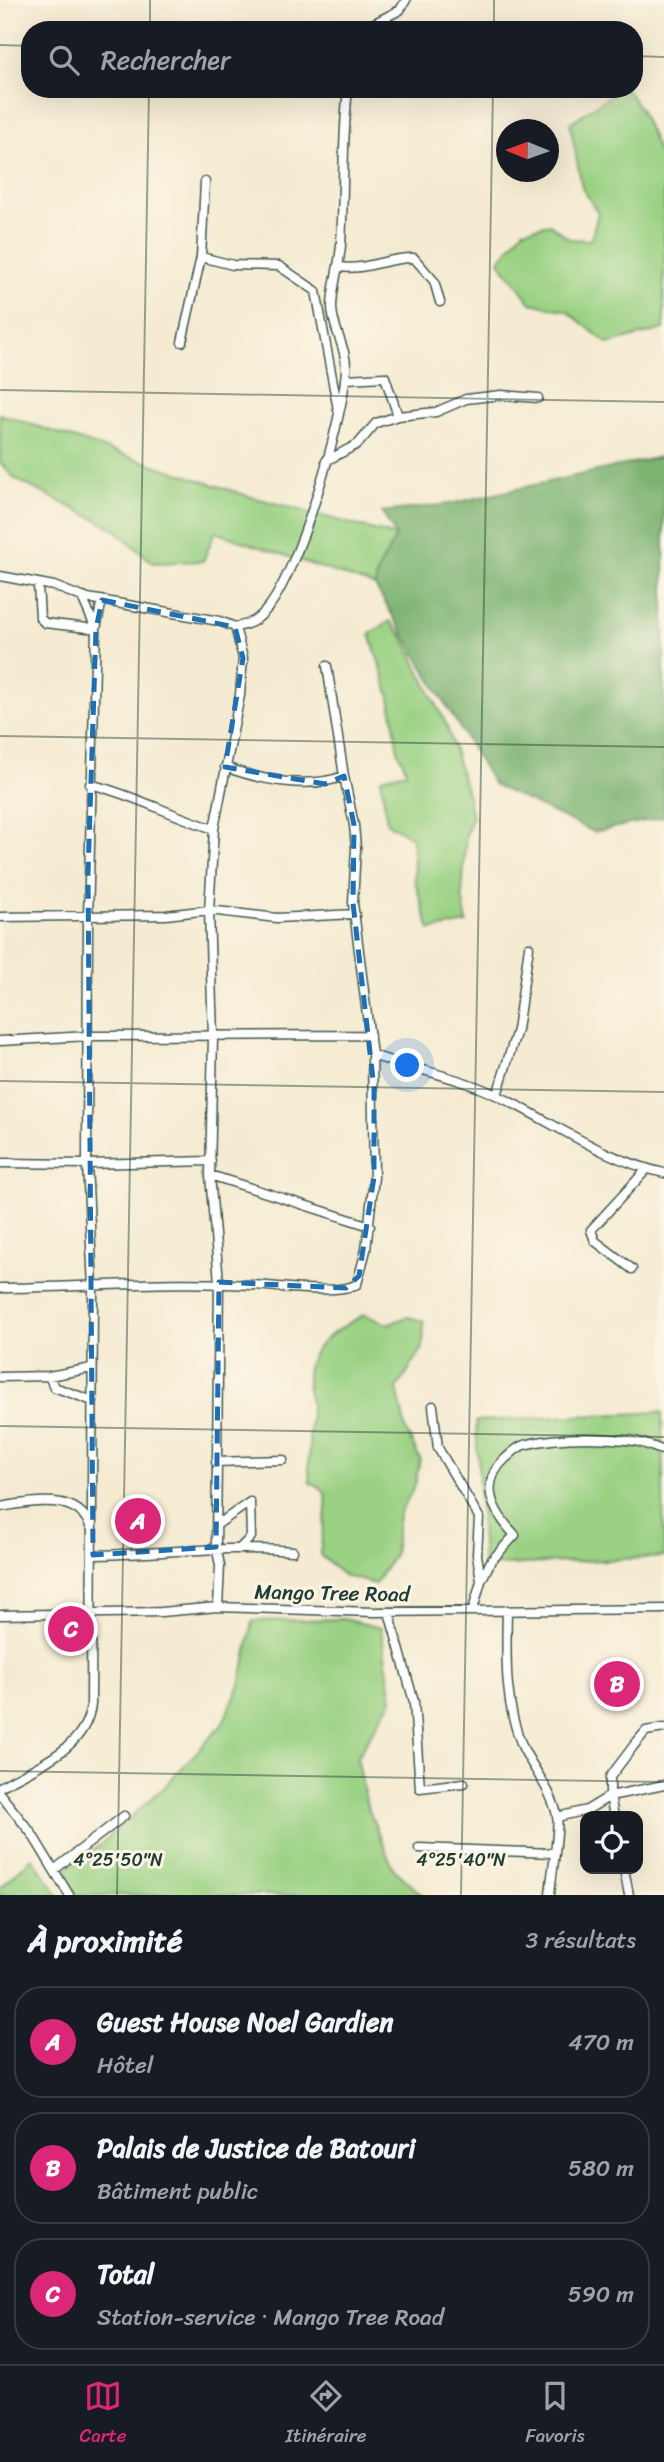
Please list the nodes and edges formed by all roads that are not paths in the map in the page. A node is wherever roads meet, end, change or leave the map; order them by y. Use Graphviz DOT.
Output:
graph roads {
  1 [pos="406,0"];
  2 [pos="378,21"];
  3 [pos="347,98"];
  4 [pos="205,182"];
  5 [pos="201,257"];
  6 [pos="340,267"];
  7 [pos="440,302"];
  8 [pos="181,342"];
  9 [pos="345,379"];
  10 [pos="538,398"];
  11 [pos="339,413"];
  12 [pos="398,416"];
  13 [pos="326,461"];
  14 [pos="0,576"];
  15 [pos="38,584"];
  16 [pos="82,597"];
  17 [pos="102,600"];
  18 [pos="235,627"];
  19 [pos="96,629"];
  20 [pos="327,666"];
  21 [pos="225,767"];
  22 [pos="344,776"];
  23 [pos="90,784"];
  24 [pos="214,829"];
  25 [pos="209,910"];
  26 [pos="355,914"];
  27 [pos="0,917"];
  28 [pos="88,917"];
  29 [pos="529,947"];
  30 [pos="370,1035"];
  31 [pos="88,1036"];
  32 [pos="213,1037"];
  33 [pos="0,1041"];
  34 [pos="372,1055"];
  35 [pos="497,1095"];
  36 [pos="211,1161"];
  37 [pos="0,1163"];
  38 [pos="87,1164"];
  39 [pos="647,1169"];
  40 [pos="664,1172"];
  41 [pos="210,1175"];
  42 [pos="370,1226"];
  43 [pos="632,1269"];
  44 [pos="219,1282"];
  45 [pos="93,1287"];
  46 [pos="0,1288"];
  47 [pos="92,1368"];
  48 [pos="50,1376"];
  49 [pos="0,1377"];
  50 [pos="93,1401"];
  51 [pos="433,1406"];
  52 [pos="662,1450"];
  53 [pos="283,1460"];
  54 [pos="216,1462"];
  55 [pos="0,1507"];
  56 [pos="218,1524"];
  57 [pos="93,1532"];
  58 [pos="216,1547"];
  59 [pos="241,1547"];
  60 [pos="293,1551"];
  61 [pos="93,1555"];
  62 [pos="481,1581"];
  63 [pos="218,1607"];
  64 [pos="664,1609"];
  65 [pos="473,1610"];
  66 [pos="507,1610"];
  67 [pos="389,1612"];
  68 [pos="90,1614"];
  69 [pos="0,1615"];
  70 [pos="664,1728"];
  71 [pos="464,1783"];
  72 [pos="664,1785"];
  73 [pos="0,1787"];
  74 [pos="0,1794"];
  75 [pos="610,1796"];
  76 [pos="613,1811"];
  77 [pos="124,1816"];
  78 [pos="557,1817"];
  79 [pos="419,1848"];
  80 [pos="553,1853"];
  81 [pos="54,1870"];
  82 [pos="625,1874"];
  83 [pos="69,1895"];
  84 [pos="550,1895"];
  85 [pos="629,1895"];
  1 -- 2 [label="street"];
  3 -- 6 [label="street"];
  4 -- 5 [label="street"];
  5 -- 8 [label="street"];
  5 -- 11 [label="street"];
  6 -- 7 [label="street"];
  6 -- 9 [label="street"];
  9 -- 11 [label="street"];
  9 -- 12 [label="street"];
  10 -- 12 [label="street"];
  11 -- 13 [label="street"];
  12 -- 13 [label="street"];
  13 -- 18 [label="street"];
  14 -- 15 [label="street"];
  15 -- 16 [label="street"];
  15 -- 19 [label="street"];
  16 -- 17 [label="street"];
  16 -- 19 [label="street"];
  17 -- 18 [label="street"];
  17 -- 19 [label="street"];
  18 -- 21 [label="street"];
  19 -- 23 [label="street"];
  20 -- 22 [label="street"];
  21 -- 22 [label="street"];
  21 -- 24 [label="street"];
  22 -- 26 [label="street"];
  23 -- 24 [label="street"];
  23 -- 28 [label="street"];
  24 -- 25 [label="street"];
  25 -- 26 [label="street"];
  25 -- 28 [label="street"];
  25 -- 32 [label="street"];
  26 -- 30 [label="street"];
  27 -- 28 [label="street"];
  28 -- 31 [label="street"];
  29 -- 35 [label="street"];
  30 -- 32 [label="street"];
  30 -- 34 [label="street"];
  31 -- 32 [label="street"];
  31 -- 33 [label="street"];
  31 -- 38 [label="street"];
  32 -- 36 [label="street"];
  34 -- 35 [label="street"];
  34 -- 42 [label="street"];
  35 -- 39 [label="street"];
  36 -- 38 [label="street"];
  36 -- 41 [label="street"];
  37 -- 38 [label="street"];
  38 -- 45 [label="street"];
  39 -- 40 [label="street"];
  39 -- 43 [label="street"];
  41 -- 42 [label="street"];
  41 -- 44 [label="street"];
  42 -- 44 [label="street"];
  44 -- 45 [label="street"];
  44 -- 54 [label="street"];
  45 -- 46 [label="street"];
  45 -- 47 [label="street"];
  47 -- 48 [label="street"];
  47 -- 50 [label="street"];
  48 -- 49 [label="street"];
  48 -- 50 [label="street"];
  50 -- 57 [label="street"];
  51 -- 62 [label="street"];
  52 -- 62 [label="street"];
  53 -- 54 [label="street"];
  54 -- 56 [label="street"];
  55 -- 57 [label="street"];
  56 -- 58 [label="street"];
  56 -- 59 [label="street"];
  57 -- 61 [label="street"];
  58 -- 59 [label="street"];
  58 -- 61 [label="street"];
  58 -- 63 [label="street"];
  59 -- 60 [label="street"];
  61 -- 68 [label="street"];
  62 -- 65 [label="street"];
  63 -- 67 [label="street, Mango Tree Road"];
  63 -- 68 [label="street, Mango Tree Road"];
  64 -- 66 [label="street, Mango Tree Road"];
  65 -- 66 [label="street, Mango Tree Road"];
  65 -- 67 [label="street, Mango Tree Road"];
  66 -- 78 [label="street"];
  67 -- 71 [label="street"];
  68 -- 69 [label="street, Mango Tree Road"];
  68 -- 73 [label="street"];
  70 -- 75 [label="street"];
  72 -- 75 [label="street"];
  74 -- 81 [label="street"];
  75 -- 76 [label="street"];
  75 -- 78 [label="street"];
  77 -- 81 [label="street"];
  78 -- 80 [label="street"];
  79 -- 80 [label="street"];
  80 -- 84 [label="street"];
  81 -- 83 [label="street"];
  82 -- 85 [label="street"];
}
